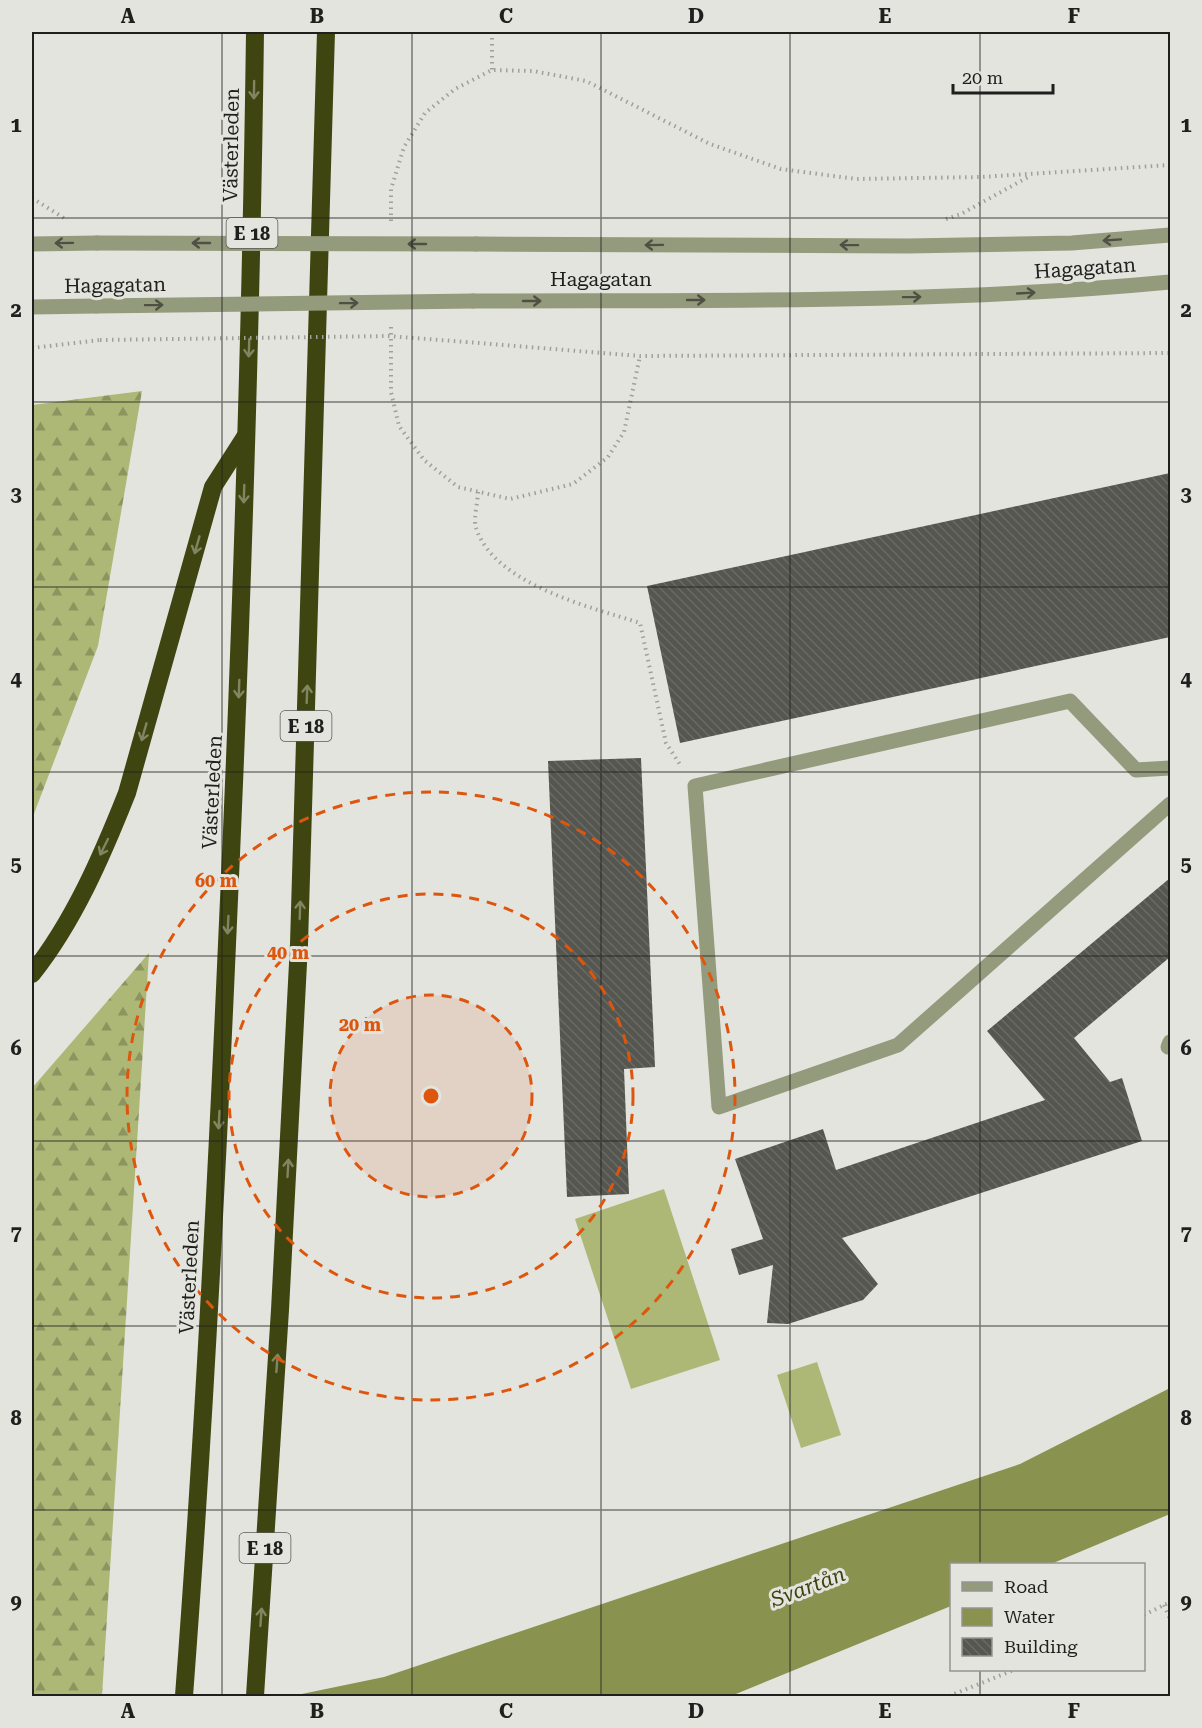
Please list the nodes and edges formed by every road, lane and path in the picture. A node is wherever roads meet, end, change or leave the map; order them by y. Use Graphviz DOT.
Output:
graph roads {
  1 [pos="255,32"];
  2 [pos="326,32"];
  3 [pos="492,32"];
  4 [pos="492,70"];
  5 [pos="1170,165"];
  6 [pos="1033,174"];
  7 [pos="32,198"];
  8 [pos="51,212"];
  9 [pos="1170,235"];
  10 [pos="32,244"];
  11 [pos="1170,282"];
  12 [pos="32,307"];
  13 [pos="32,348"];
  14 [pos="1170,353"];
  15 [pos="246,435"];
  16 [pos="478,492"];
  17 [pos="1170,768"];
  18 [pos="695,786"];
  19 [pos="1170,804"];
  20 [pos="32,974"];
  21 [pos="1170,1602"];
  22 [pos="1164,1605"];
  23 [pos="1145,1614"];
  24 [pos="1170,1619"];
  25 [pos="1012,1671"];
  26 [pos="184,1694"];
  27 [pos="255,1696"];
  28 [pos="950,1696"];
  1 -- 15 [label="highway, Västerleden / E 18, one-way"];
  27 -- 2 [label="highway, E 18, one-way"];
  3 -- 4 [label="path"];
  5 -- 6 [label="path"];
  7 -- 8 [label="path"];
  9 -- 10 [label="street, Hagagatan, one-way, bridge"];
  12 -- 11 [label="street, Hagagatan, one-way, bridge"];
  13 -- 14 [label="path, bridge"];
  15 -- 20 [label="highway, one-way"];
  15 -- 26 [label="highway, Västerleden / E 18, one-way"];
  16 -- 18 [label="path"];
  17 -- 18 [label="street"];
  18 -- 19 [label="street"];
  21 -- 22 [label="path"];
  22 -- 23 [label="path"];
  22 -- 24 [label="path"];
  25 -- 28 [label="path"];
}
